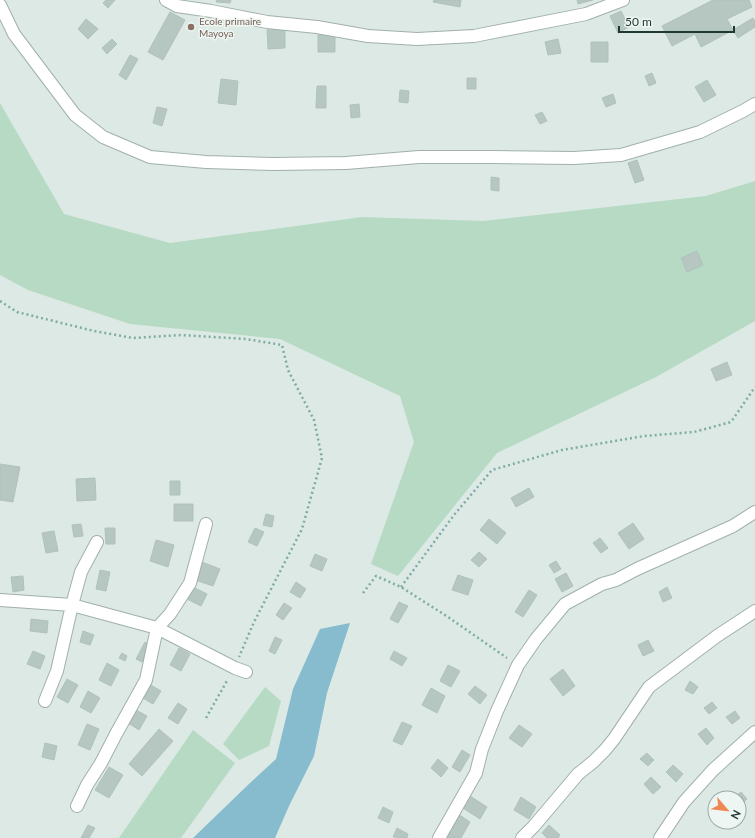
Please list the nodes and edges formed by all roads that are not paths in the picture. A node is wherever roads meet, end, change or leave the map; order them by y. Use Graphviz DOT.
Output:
graph roads {
  1 [pos="166,0"];
  2 [pos="623,0"];
  3 [pos="0,5"];
  4 [pos="755,104"];
  5 [pos="755,512"];
  6 [pos="206,524"];
  7 [pos="97,542"];
  8 [pos="0,600"];
  9 [pos="72,605"];
  10 [pos="755,611"];
  11 [pos="157,628"];
  12 [pos="240,670"];
  13 [pos="45,701"];
  14 [pos="755,732"];
  15 [pos="77,806"];
  16 [pos="439,838"];
  17 [pos="522,838"];
  18 [pos="660,838"];
  1 -- 2 [label="street"];
  3 -- 4 [label="street"];
  5 -- 16 [label="street"];
  6 -- 11 [label="street"];
  7 -- 9 [label="street"];
  8 -- 9 [label="street"];
  9 -- 11 [label="street"];
  9 -- 13 [label="street"];
  10 -- 17 [label="street"];
  11 -- 12 [label="street"];
  11 -- 15 [label="street"];
  14 -- 18 [label="street"];
}
